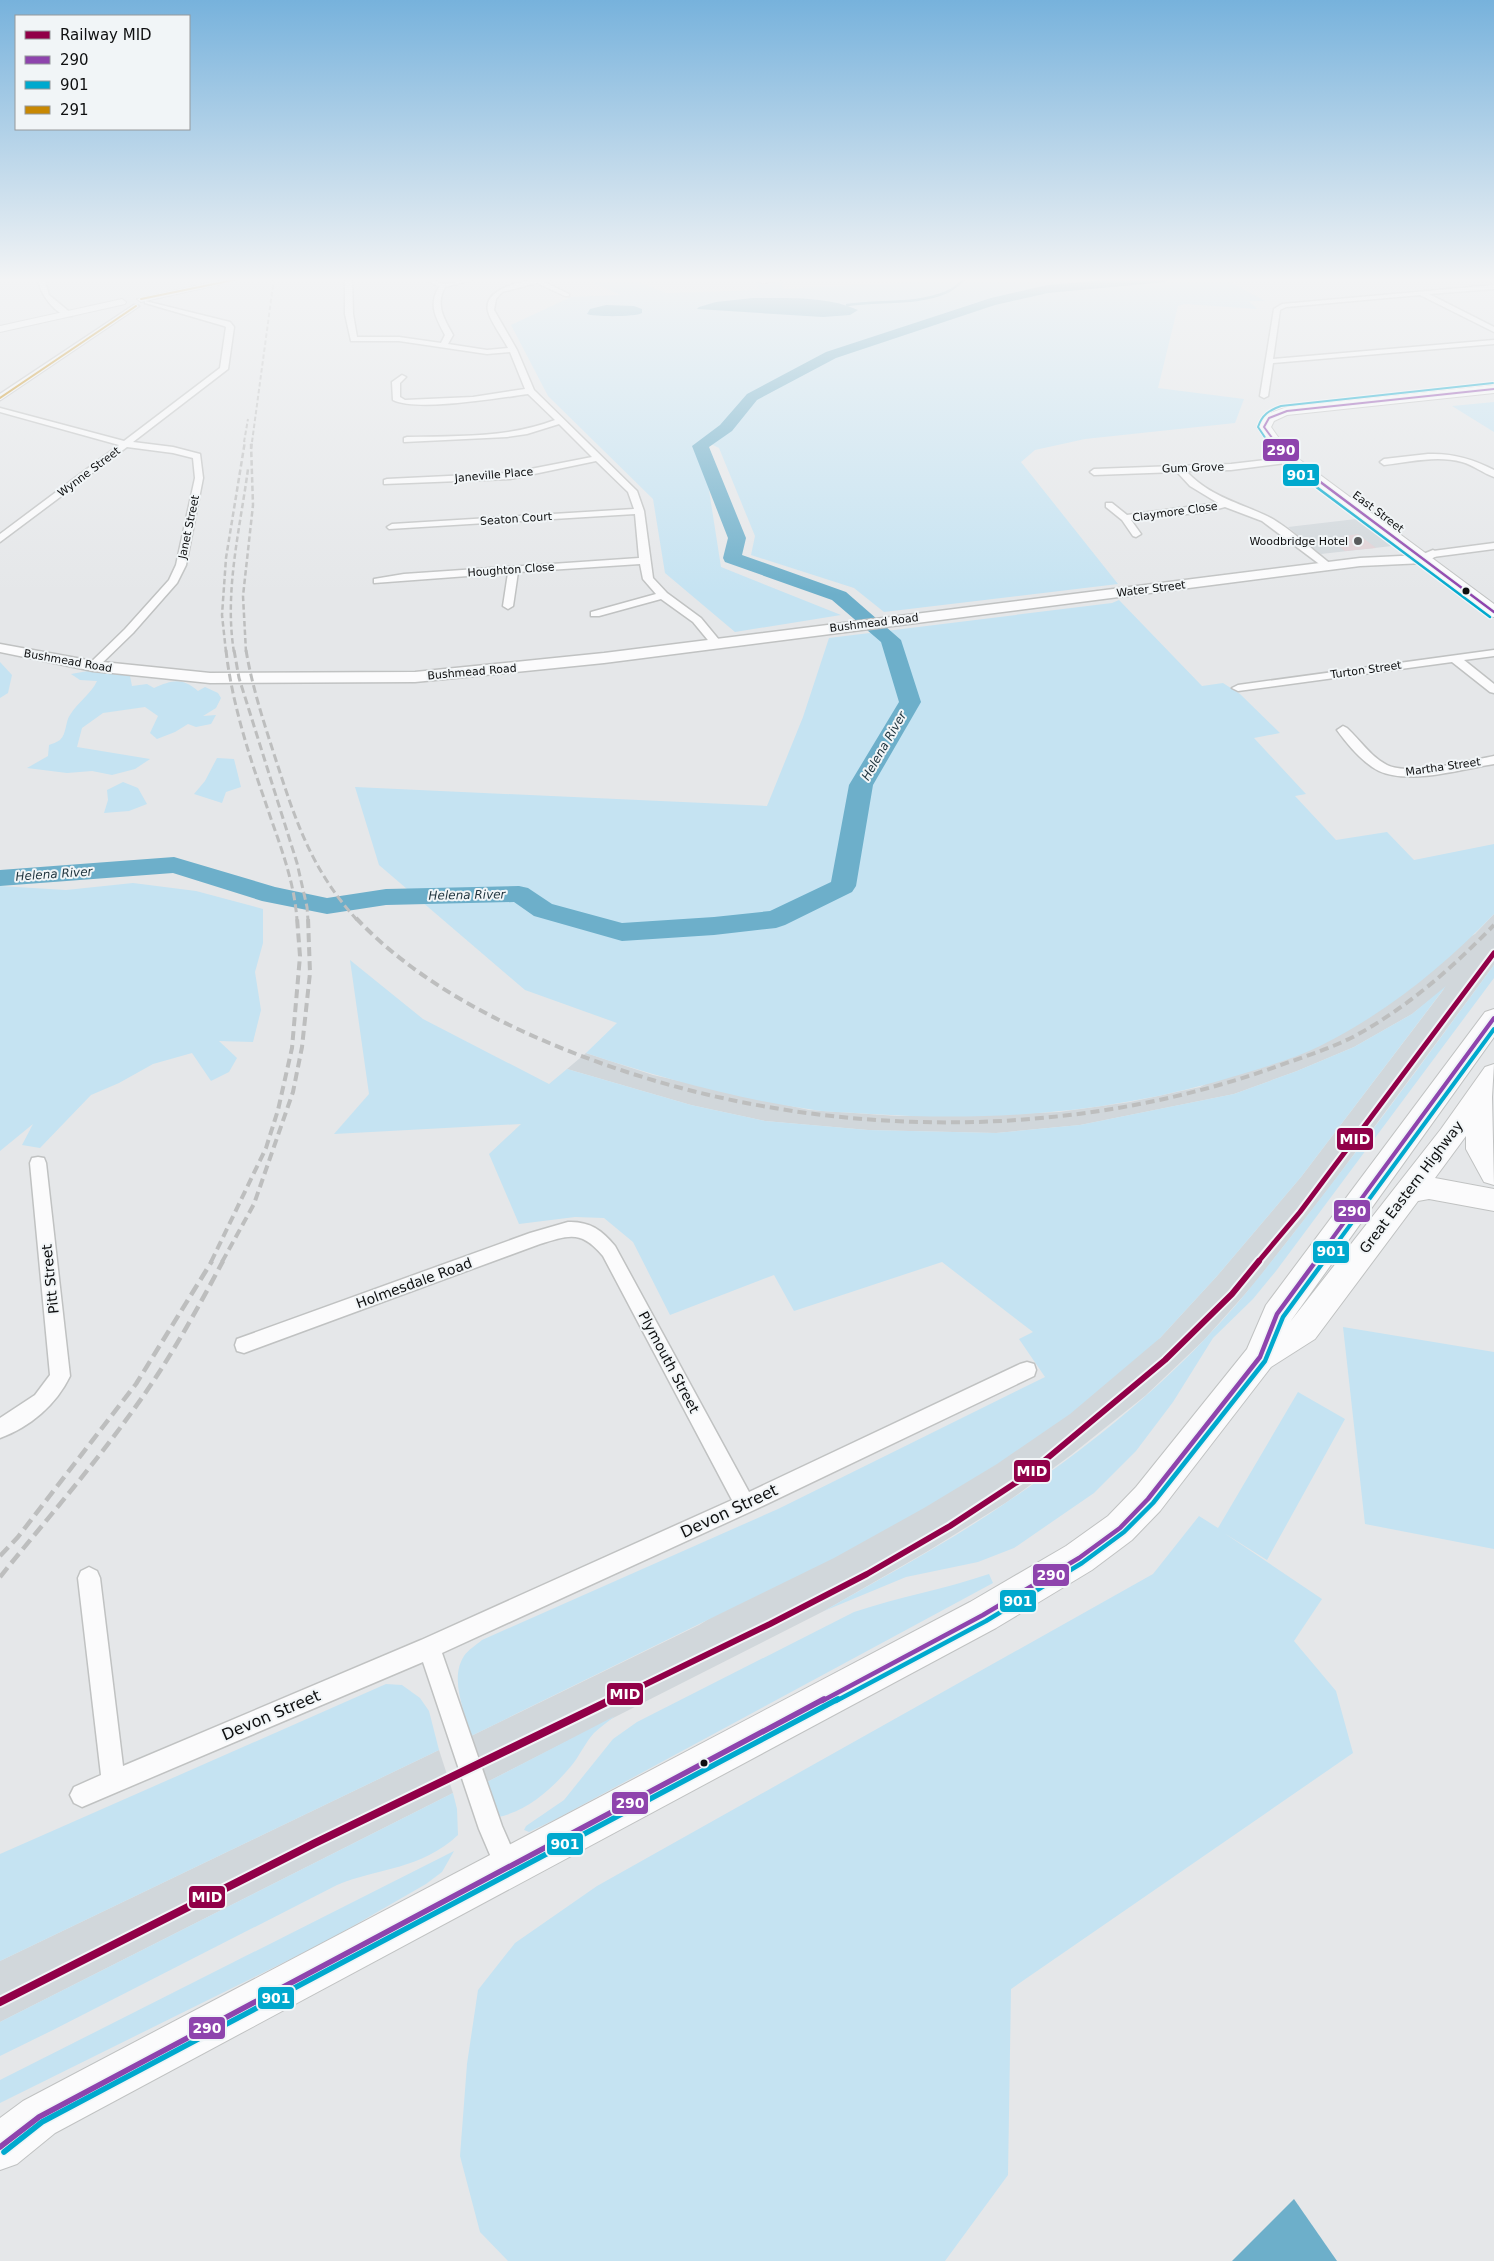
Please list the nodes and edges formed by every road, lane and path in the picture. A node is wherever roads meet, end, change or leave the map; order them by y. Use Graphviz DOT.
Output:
graph roads {
  1 [pos="20,384"];
  2 [pos="205,384"];
  3 [pos="396,384"];
  4 [pos="527,384"];
  5 [pos="1266,384"];
  6 [pos="1494,390"];
  7 [pos="530,391"];
  8 [pos="1264,396"];
  9 [pos="1494,397"];
  10 [pos="0,398"];
  11 [pos="0,410"];
  12 [pos="1282,416"];
  13 [pos="561,421"];
  14 [pos="407,440"];
  15 [pos="126,444"];
  16 [pos="599,456"];
  17 [pos="1464,459"];
  18 [pos="1291,460"];
  19 [pos="1384,462"];
  20 [pos="1178,468"];
  21 [pos="1094,472"];
  22 [pos="1494,474"];
  23 [pos="387,482"];
  24 [pos="1494,483"];
  25 [pos="1226,504"];
  26 [pos="1109,505"];
  27 [pos="639,510"];
  28 [pos="1125,518"];
  29 [pos="392,528"];
  30 [pos="1281,532"];
  31 [pos="1136,534"];
  32 [pos="0,539"];
  33 [pos="1494,546"];
  34 [pos="1424,555"];
  35 [pos="644,561"];
  36 [pos="1329,567"];
  37 [pos="1311,569"];
  38 [pos="513,570"];
  39 [pos="378,581"];
  40 [pos="663,595"];
  41 [pos="1494,598"];
  42 [pos="508,606"];
  43 [pos="1494,612"];
  44 [pos="595,614"];
  45 [pos="942,615"];
  46 [pos="716,643"];
  47 [pos="0,648"];
  48 [pos="1494,653"];
  49 [pos="1454,658"];
  50 [pos="93,666"];
  51 [pos="1238,688"];
  52 [pos="1494,690"];
  53 [pos="1344,730"];
  54 [pos="1494,760"];
  55 [pos="1494,1018"];
  56 [pos="1487,1086"];
  57 [pos="38,1163"];
  58 [pos="1494,1174"];
  59 [pos="1409,1191"];
  60 [pos="1494,1200"];
  61 [pos="585,1228"];
  62 [pos="244,1344"];
  63 [pos="1260,1357"];
  64 [pos="1028,1370"];
  65 [pos="0,1429"];
  66 [pos="744,1504"];
  67 [pos="89,1578"];
  68 [pos="429,1648"];
  69 [pos="113,1781"];
  70 [pos="82,1795"];
  71 [pos="508,1867"];
  72 [pos="20,2123"];
  73 [pos="0,2147"];
  1 -- 10 [label="street"];
  2 -- 15 [label="street, Wynne Street"];
  3 -- 7 [label="street"];
  4 -- 7 [label="street"];
  5 -- 8 [label="street"];
  6 -- 12 [label="highway"];
  7 -- 13 [label="street"];
  9 -- 12 [label="highway"];
  11 -- 15 [label="street"];
  12 -- 18 [label="highway, East Street"];
  12 -- 34 [label="highway, East Street"];
  13 -- 14 [label="street"];
  13 -- 16 [label="street"];
  15 -- 32 [label="street, Wynne Street"];
  15 -- 50 [label="street, Janet Street"];
  16 -- 23 [label="street, Janeville Place"];
  16 -- 27 [label="street"];
  17 -- 19 [label="street"];
  17 -- 22 [label="street"];
  17 -- 24 [label="street"];
  18 -- 20 [label="street, Gum Grove"];
  18 -- 34 [label="highway, East Street"];
  20 -- 21 [label="street, Gum Grove"];
  20 -- 25 [label="street"];
  25 -- 28 [label="street, Claymore Close"];
  25 -- 30 [label="street"];
  26 -- 28 [label="street, Claymore Close"];
  27 -- 29 [label="street, Seaton Court"];
  27 -- 35 [label="street"];
  28 -- 31 [label="street, Claymore Close"];
  30 -- 36 [label="street"];
  30 -- 37 [label="street"];
  33 -- 34 [label="street"];
  34 -- 36 [label="main road, Water Street"];
  34 -- 41 [label="highway, East Street"];
  34 -- 43 [label="highway, East Street"];
  35 -- 38 [label="street, Houghton Close"];
  35 -- 40 [label="street"];
  36 -- 37 [label="main road, Water Street"];
  37 -- 45 [label="main road, Water Street"];
  38 -- 39 [label="street, Houghton Close"];
  38 -- 42 [label="street"];
  40 -- 44 [label="street"];
  40 -- 46 [label="street"];
  45 -- 46 [label="main road, Bushmead Road"];
  46 -- 50 [label="main road, Bushmead Road"];
  47 -- 50 [label="main road, Bushmead Road"];
  48 -- 49 [label="street, Turton Street"];
  49 -- 51 [label="street, Turton Street"];
  49 -- 52 [label="street"];
  53 -- 54 [label="street, Martha Street"];
  55 -- 63 [label="highway, Great Eastern Highway"];
  56 -- 58 [label="highway"];
  56 -- 59 [label="highway, Great Eastern Highway"];
  57 -- 65 [label="street, Pitt Street"];
  59 -- 60 [label="highway"];
  59 -- 63 [label="highway, Great Eastern Highway"];
  61 -- 62 [label="street, Holmesdale Road"];
  61 -- 66 [label="street, Plymouth Street"];
  63 -- 71 [label="highway, Great Eastern Highway"];
  64 -- 66 [label="street, Devon Street"];
  66 -- 68 [label="street, Devon Street"];
  67 -- 69 [label="street"];
  68 -- 69 [label="street, Devon Street"];
  68 -- 71 [label="street"];
  69 -- 70 [label="street, Devon Street"];
  71 -- 72 [label="highway, Great Eastern Highway"];
  72 -- 73 [label="highway, Great Eastern Highway"];
}
